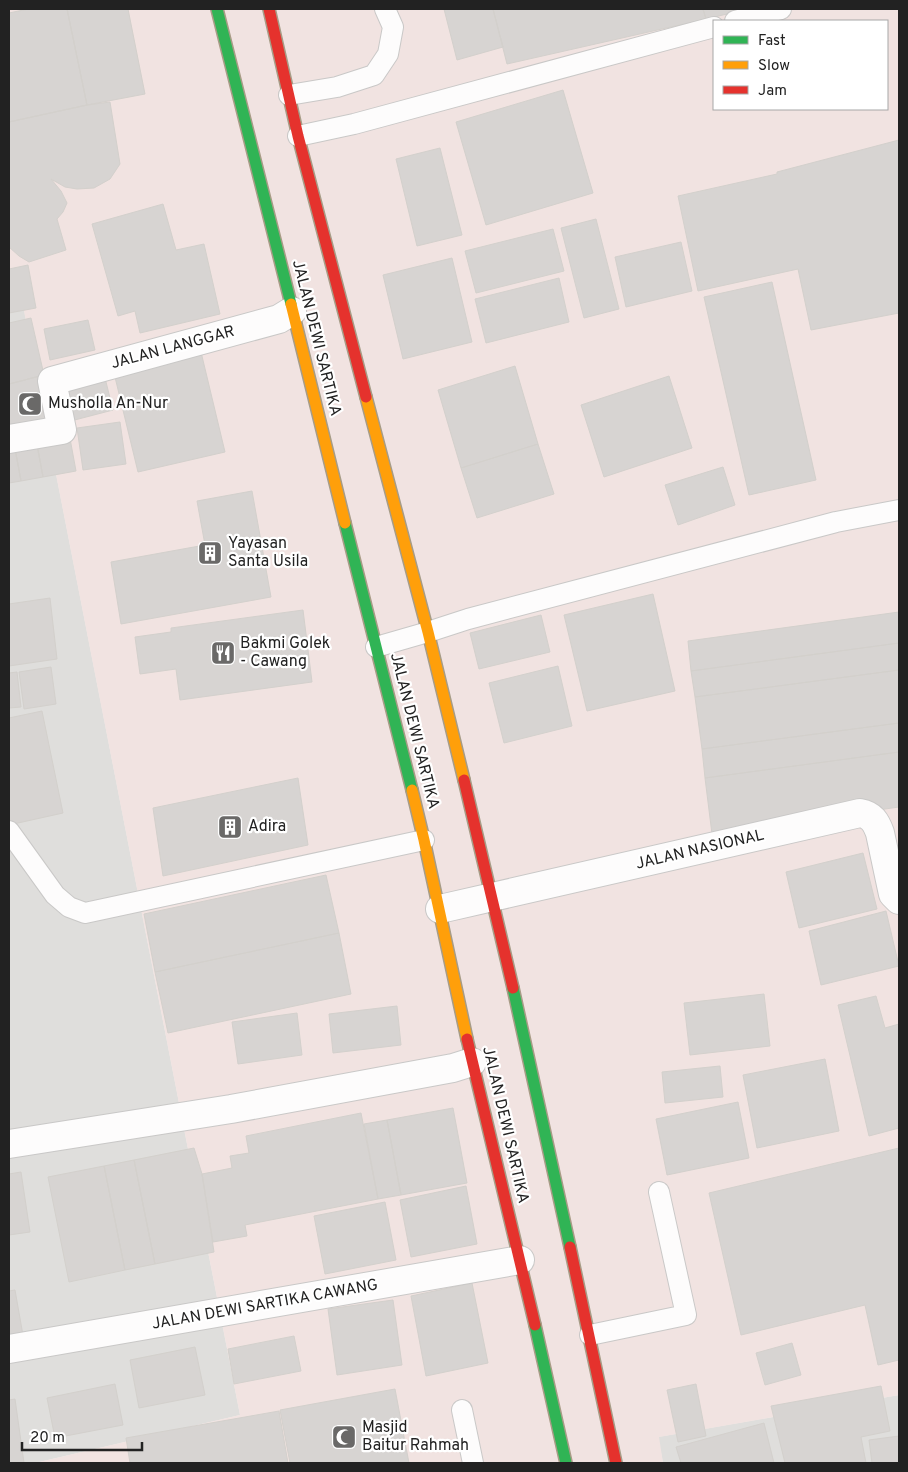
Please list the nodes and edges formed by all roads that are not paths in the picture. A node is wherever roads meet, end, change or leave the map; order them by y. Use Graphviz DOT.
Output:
graph roads {
  1 [pos="217,9"];
  2 [pos="270,9"];
  3 [pos="385,9"];
  4 [pos="781,9"];
  5 [pos="739,20"];
  6 [pos="713,27"];
  7 [pos="289,95"];
  8 [pos="298,136"];
  9 [pos="292,311"];
  10 [pos="9,439"];
  11 [pos="899,510"];
  12 [pos="428,632"];
  13 [pos="376,647"];
  14 [pos="9,831"];
  15 [pos="424,840"];
  16 [pos="493,897"];
  17 [pos="899,900"];
  18 [pos="440,909"];
  19 [pos="472,1062"];
  20 [pos="9,1144"];
  21 [pos="659,1192"];
  22 [pos="520,1260"];
  23 [pos="590,1335"];
  24 [pos="9,1349"];
  25 [pos="462,1410"];
  26 [pos="473,1463"];
  27 [pos="566,1463"];
  28 [pos="616,1463"];
  1 -- 9 [label="main road, JALAN DEWI SARTIKA"];
  2 -- 7 [label="main road, JALAN DEWI SARTIKA"];
  3 -- 7 [label="lane"];
  4 -- 5 [label="lane"];
  6 -- 8 [label="lane"];
  7 -- 8 [label="main road, JALAN DEWI SARTIKA"];
  8 -- 12 [label="main road, JALAN DEWI SARTIKA"];
  9 -- 10 [label="street, JALAN LANGGAR"];
  9 -- 13 [label="main road, JALAN DEWI SARTIKA"];
  11 -- 12 [label="lane"];
  12 -- 13 [label="lane"];
  12 -- 16 [label="main road, JALAN DEWI SARTIKA"];
  13 -- 15 [label="main road, JALAN DEWI SARTIKA"];
  14 -- 15 [label="lane"];
  15 -- 18 [label="main road, JALAN DEWI SARTIKA"];
  16 -- 17 [label="street, JALAN NASIONAL"];
  16 -- 18 [label="street, JALAN NASIONAL"];
  16 -- 23 [label="main road, JALAN DEWI SARTIKA"];
  18 -- 19 [label="main road, JALAN DEWI SARTIKA"];
  19 -- 20 [label="street"];
  19 -- 22 [label="main road, JALAN DEWI SARTIKA"];
  21 -- 23 [label="lane"];
  22 -- 24 [label="street, JALAN DEWI SARTIKA CAWANG"];
  22 -- 27 [label="main road, JALAN DEWI SARTIKA"];
  23 -- 28 [label="main road, JALAN DEWI SARTIKA"];
  25 -- 26 [label="lane"];
}
